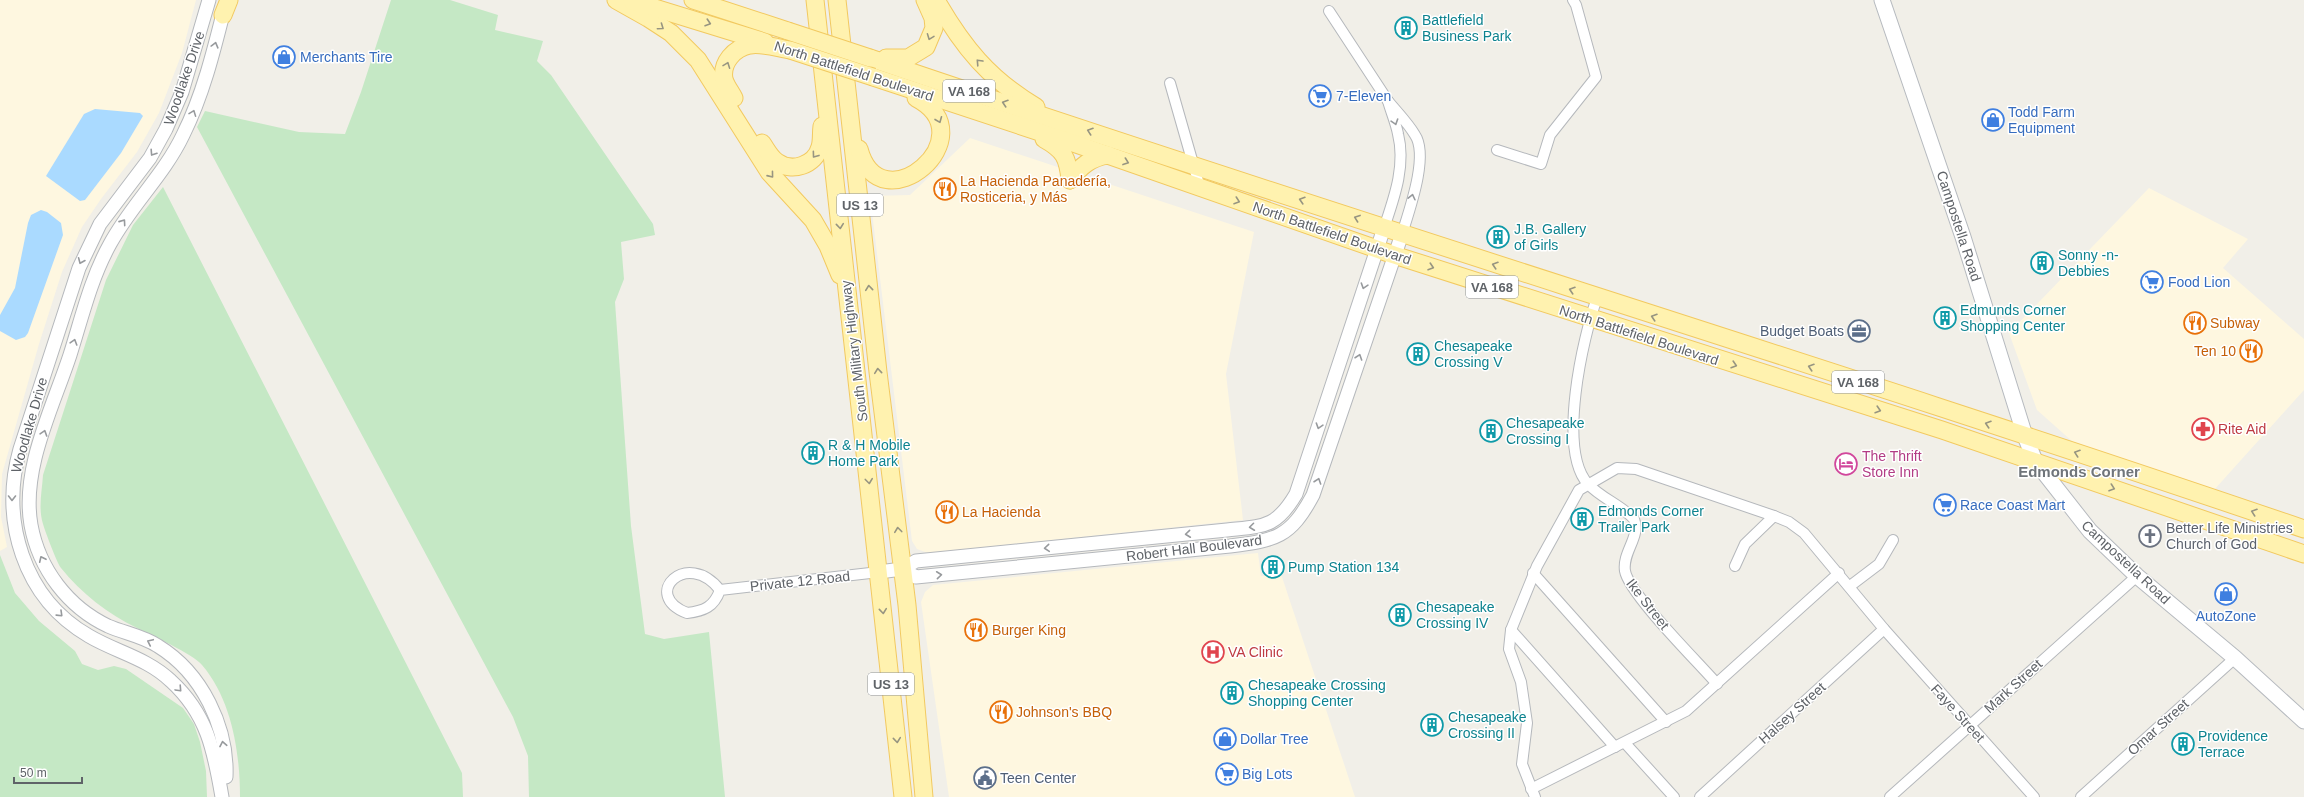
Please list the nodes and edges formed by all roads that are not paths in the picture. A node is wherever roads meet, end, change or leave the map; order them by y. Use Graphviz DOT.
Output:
graph roads {
  1 [pos="210,0"];
  2 [pos="616,0"];
  3 [pos="630,0"];
  4 [pos="693,0"];
  5 [pos="728,0"];
  6 [pos="814,0"];
  7 [pos="837,0"];
  8 [pos="841,0"];
  9 [pos="925,0"];
  10 [pos="936,0"];
  11 [pos="1882,0"];
  12 [pos="1578,2"];
  13 [pos="226,5"];
  14 [pos="1329,11"];
  15 [pos="764,23"];
  16 [pos="840,33"];
  17 [pos="790,50"];
  18 [pos="870,58"];
  19 [pos="823,76"];
  20 [pos="872,77"];
  21 [pos="1170,82"];
  22 [pos="846,84"];
  23 [pos="1388,101"];
  24 [pos="1068,124"];
  25 [pos="1028,129"];
  26 [pos="1497,150"];
  27 [pos="1108,155"];
  28 [pos="1193,166"];
  29 [pos="1200,188"];
  30 [pos="1384,228"];
  31 [pos="1402,234"];
  32 [pos="1376,249"];
  33 [pos="1394,255"];
  34 [pos="1597,298"];
  35 [pos="848,304"];
  36 [pos="1590,319"];
  37 [pos="2025,436"];
  38 [pos="2035,461"];
  39 [pos="1304,471"];
  40 [pos="1588,483"];
  41 [pos="1774,516"];
  42 [pos="1291,528"];
  43 [pos="2304,529"];
  44 [pos="1893,540"];
  45 [pos="2304,554"];
  46 [pos="1735,566"];
  47 [pos="902,569"];
  48 [pos="879,572"];
  49 [pos="1533,573"];
  50 [pos="1839,573"];
  51 [pos="2137,576"];
  52 [pos="1850,586"];
  53 [pos="720,590"];
  54 [pos="1884,629"];
  55 [pos="1510,630"];
  56 [pos="2235,658"];
  57 [pos="1718,684"];
  58 [pos="2304,721"];
  59 [pos="1666,722"];
  60 [pos="1969,726"];
  61 [pos="1625,743"];
  62 [pos="1615,748"];
  63 [pos="1533,793"];
  64 [pos="223,797"];
  65 [pos="903,797"];
  66 [pos="924,797"];
  67 [pos="1674,797"];
  68 [pos="1700,797"];
  69 [pos="1890,797"];
  70 [pos="2034,797"];
  71 [pos="2081,797"];
  1 -- 64 [label="street, Woodlake Drive, one-way"];
  2 -- 35 [label="main road, one-way"];
  3 -- 17 [label="main road, North Battlefield Boulevard / VA 168, one-way"];
  4 -- 15 [label="main road, North Battlefield Boulevard / VA 168"];
  5 -- 15 [label="main road"];
  6 -- 19 [label="main road, South Military Highway / US 13"];
  7 -- 16 [label="main road, South Military Highway / US 13"];
  8 -- 16 [label="main road"];
  9 -- 18 [label="main road, one-way"];
  24 -- 10 [label="main road, one-way"];
  11 -- 37 [label="main road, Campostella Road"];
  12 -- 26 [label="street"];
  64 -- 13 [label="street, Woodlake Drive, one-way"];
  14 -- 23 [label="street"];
  15 -- 18 [label="main road, North Battlefield Boulevard / VA 168, bridge"];
  16 -- 22 [label="main road, South Military Highway / US 13"];
  19 -- 17 [label="main road, one-way"];
  17 -- 20 [label="main road, North Battlefield Boulevard / VA 168, bridge"];
  24 -- 18 [label="main road, North Battlefield Boulevard / VA 168, one-way"];
  19 -- 35 [label="main road, South Military Highway / US 13, one-way"];
  20 -- 22 [label="main road, one-way"];
  20 -- 25 [label="main road, North Battlefield Boulevard / VA 168"];
  21 -- 28 [label="street"];
  47 -- 22 [label="main road, South Military Highway / US 13, one-way"];
  23 -- 30 [label="street, one-way"];
  31 -- 23 [label="street, one-way"];
  28 -- 24 [label="main road, North Battlefield Boulevard / VA 168, one-way"];
  25 -- 27 [label="main road, North Battlefield Boulevard / VA 168"];
  25 -- 27 [label="main road"];
  27 -- 29 [label="main road, North Battlefield Boulevard / VA 168, one-way"];
  28 -- 29 [label="street"];
  30 -- 28 [label="main road, North Battlefield Boulevard / VA 168, one-way"];
  29 -- 32 [label="main road, North Battlefield Boulevard / VA 168, one-way"];
  30 -- 31 [label="main road, North Battlefield Boulevard / VA 168"];
  30 -- 32 [label="street, Robert Hall Boulevard"];
  31 -- 33 [label="street, Robert Hall Boulevard"];
  34 -- 31 [label="main road, North Battlefield Boulevard / VA 168, one-way"];
  32 -- 33 [label="main road, North Battlefield Boulevard / VA 168"];
  32 -- 39 [label="street, Robert Hall Boulevard, one-way"];
  33 -- 36 [label="main road, North Battlefield Boulevard / VA 168, one-way"];
  42 -- 33 [label="street, Robert Hall Boulevard, one-way"];
  34 -- 36 [label="street"];
  37 -- 34 [label="main road, North Battlefield Boulevard / VA 168, one-way"];
  35 -- 48 [label="main road, South Military Highway / US 13, one-way"];
  36 -- 38 [label="main road, North Battlefield Boulevard / VA 168, one-way"];
  36 -- 40 [label="street"];
  37 -- 38 [label="main road, Campostella Road"];
  43 -- 37 [label="main road, VA 168, one-way"];
  38 -- 45 [label="main road, VA 168, one-way"];
  38 -- 51 [label="main road, Campostella Road"];
  39 -- 42 [label="street"];
  39 -- 47 [label="street, Robert Hall Boulevard, one-way"];
  40 -- 41 [label="street"];
  40 -- 49 [label="street"];
  40 -- 57 [label="street, Ike Street"];
  41 -- 46 [label="street"];
  41 -- 50 [label="street"];
  47 -- 42 [label="street, Robert Hall Boulevard, one-way"];
  44 -- 52 [label="street"];
  47 -- 48 [label="street, Robert Hall Boulevard"];
  47 -- 66 [label="main road, South Military Highway / US 13"];
  48 -- 53 [label="street, Private 12 Road"];
  48 -- 65 [label="main road, South Military Highway / US 13, one-way"];
  49 -- 55 [label="street"];
  49 -- 59 [label="street"];
  50 -- 52 [label="street"];
  50 -- 57 [label="street"];
  51 -- 56 [label="main road, Campostella Road"];
  51 -- 60 [label="street, Mark Street"];
  52 -- 54 [label="street"];
  53 -- 53 [label="street"];
  54 -- 60 [label="street, Faye Street"];
  54 -- 68 [label="street, Halsey Street"];
  55 -- 62 [label="street"];
  55 -- 63 [label="street"];
  56 -- 58 [label="main road, Campostella Road"];
  56 -- 71 [label="street, Omar Street"];
  57 -- 59 [label="street"];
  59 -- 61 [label="street"];
  60 -- 69 [label="street, Mark Street"];
  60 -- 70 [label="street, Faye Street"];
  61 -- 62 [label="street"];
  61 -- 67 [label="street"];
  62 -- 63 [label="street"];
}
